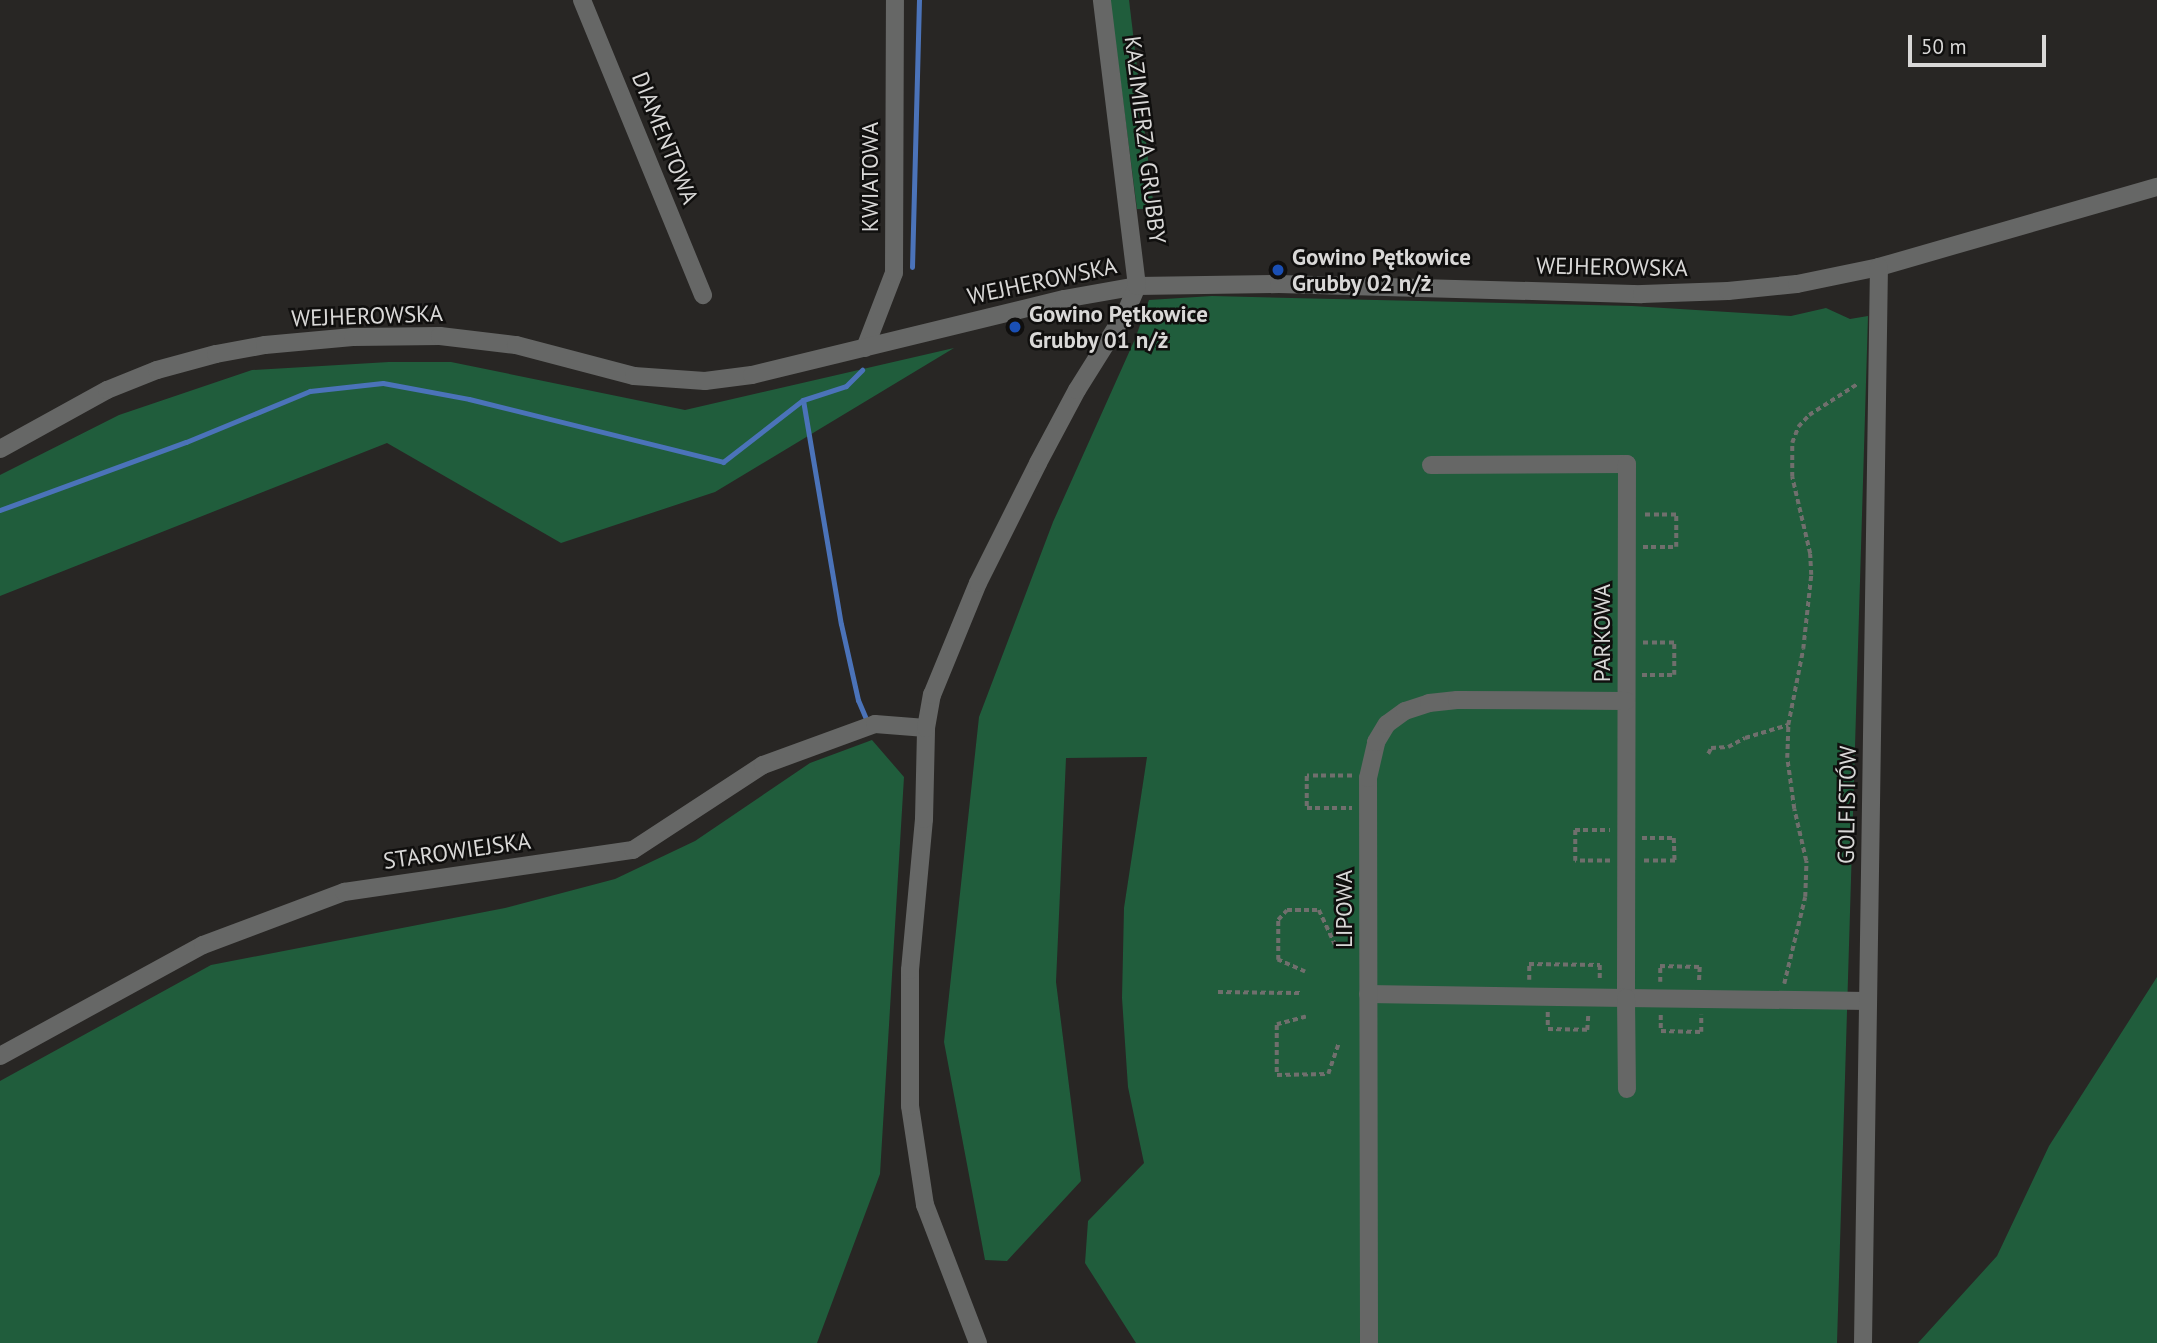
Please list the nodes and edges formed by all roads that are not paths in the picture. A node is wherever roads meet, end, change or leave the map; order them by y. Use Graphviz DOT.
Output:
graph roads {
  1 [pos="582,0"];
  2 [pos="895,0"];
  3 [pos="1102,0"];
  4 [pos="2157,187"];
  5 [pos="1879,267"];
  6 [pos="1137,286"];
  7 [pos="703,295"];
  8 [pos="865,348"];
  9 [pos="0,449"];
  10 [pos="1431,465"];
  11 [pos="1626,701"];
  12 [pos="926,728"];
  13 [pos="1368,994"];
  14 [pos="1626,998"];
  15 [pos="1868,1002"];
  16 [pos="0,1056"];
  17 [pos="1627,1089"];
  18 [pos="978,1343"];
  19 [pos="1369,1343"];
  20 [pos="1863,1343"];
  1 -- 7 [label="street, DIAMENTOWA"];
  2 -- 8 [label="street, KWIATOWA"];
  3 -- 6 [label="street, KAZIMIERZA GRUBBY"];
  4 -- 5 [label="street, WEJHEROWSKA"];
  5 -- 6 [label="street, WEJHEROWSKA"];
  5 -- 15 [label="street, GOLFISTÓW"];
  6 -- 8 [label="street, WEJHEROWSKA"];
  6 -- 12 [label="street"];
  8 -- 9 [label="street, WEJHEROWSKA"];
  10 -- 11 [label="street, PARKOWA"];
  11 -- 13 [label="street, LIPOWA"];
  11 -- 14 [label="street, PARKOWA"];
  12 -- 16 [label="street, STAROWIEJSKA"];
  12 -- 18 [label="street"];
  13 -- 14 [label="street"];
  13 -- 19 [label="street, LIPOWA"];
  14 -- 15 [label="street"];
  14 -- 17 [label="street, PARKOWA"];
  15 -- 20 [label="street, GOLFISTÓW"];
}
